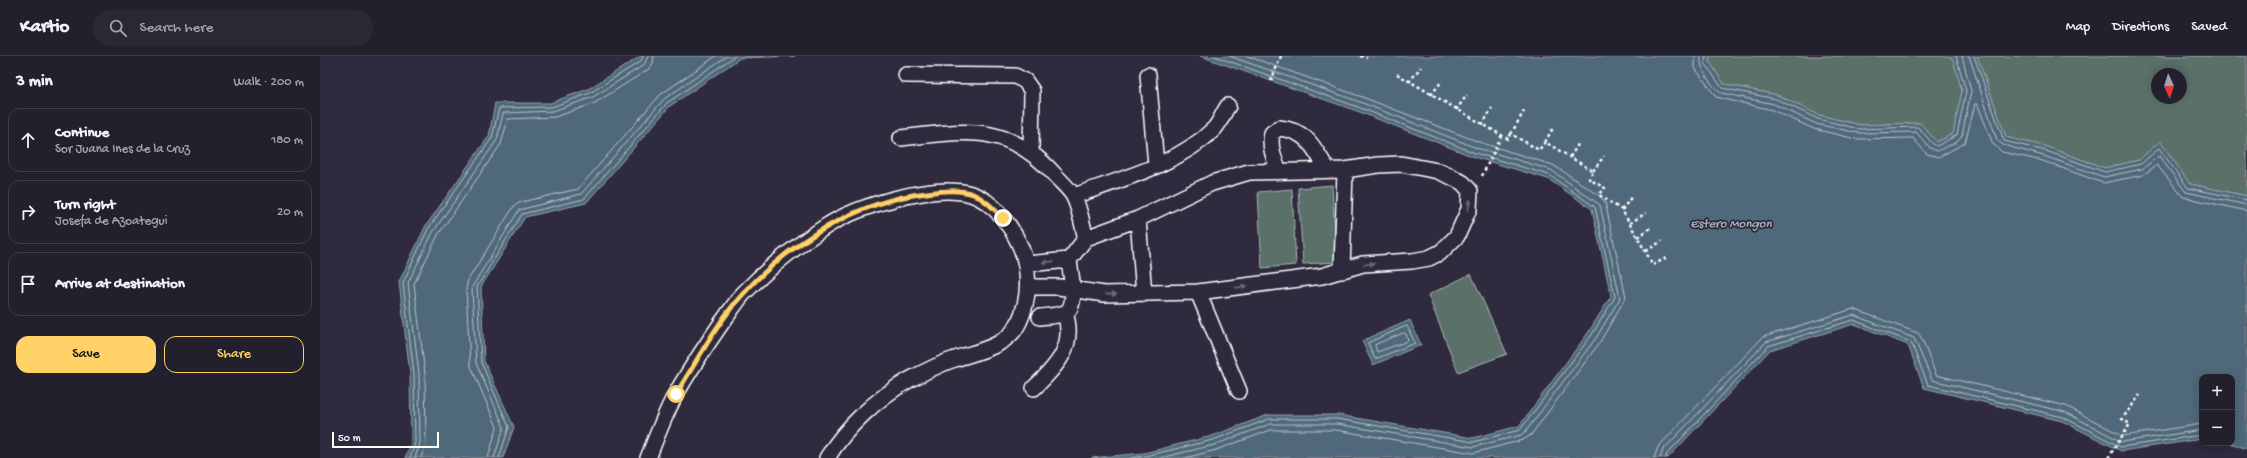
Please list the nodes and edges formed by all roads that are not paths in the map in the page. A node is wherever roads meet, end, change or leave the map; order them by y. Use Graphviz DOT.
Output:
graph roads {
  1 [pos="906,75"];
  2 [pos="1148,75"];
  3 [pos="1228,106"];
  4 [pos="901,138"];
  5 [pos="1031,152"];
  6 [pos="1156,165"];
  7 [pos="1327,169"];
  8 [pos="1346,170"];
  9 [pos="1279,171"];
  10 [pos="1074,196"];
  11 [pos="1138,219"];
  12 [pos="1086,238"];
  13 [pos="1070,260"];
  14 [pos="1027,264"];
  15 [pos="1342,271"];
  16 [pos="1028,287"];
  17 [pos="1073,289"];
  18 [pos="1198,292"];
  19 [pos="1144,294"];
  20 [pos="1065,313"];
  21 [pos="1040,317"];
  22 [pos="1034,388"];
  23 [pos="1239,391"];
  24 [pos="648,458"];
  25 [pos="827,458"];
  1 -- 5 [label="street"];
  2 -- 6 [label="street"];
  3 -- 6 [label="street"];
  4 -- 5 [label="street"];
  5 -- 10 [label="street"];
  6 -- 10 [label="street"];
  7 -- 8 [label="street"];
  7 -- 9 [label="street"];
  7 -- 9 [label="street"];
  8 -- 15 [label="street"];
  15 -- 8 [label="street, one-way"];
  9 -- 11 [label="street"];
  10 -- 12 [label="street"];
  11 -- 12 [label="street"];
  11 -- 19 [label="street"];
  12 -- 13 [label="street"];
  13 -- 14 [label="street, one-way"];
  13 -- 17 [label="street"];
  14 -- 16 [label="street"];
  14 -- 24 [label="street"];
  18 -- 15 [label="street, one-way"];
  16 -- 17 [label="street"];
  16 -- 25 [label="street"];
  17 -- 19 [label="street, one-way"];
  17 -- 20 [label="street"];
  18 -- 19 [label="street"];
  18 -- 23 [label="street"];
  20 -- 21 [label="street"];
  20 -- 22 [label="street"];
}
